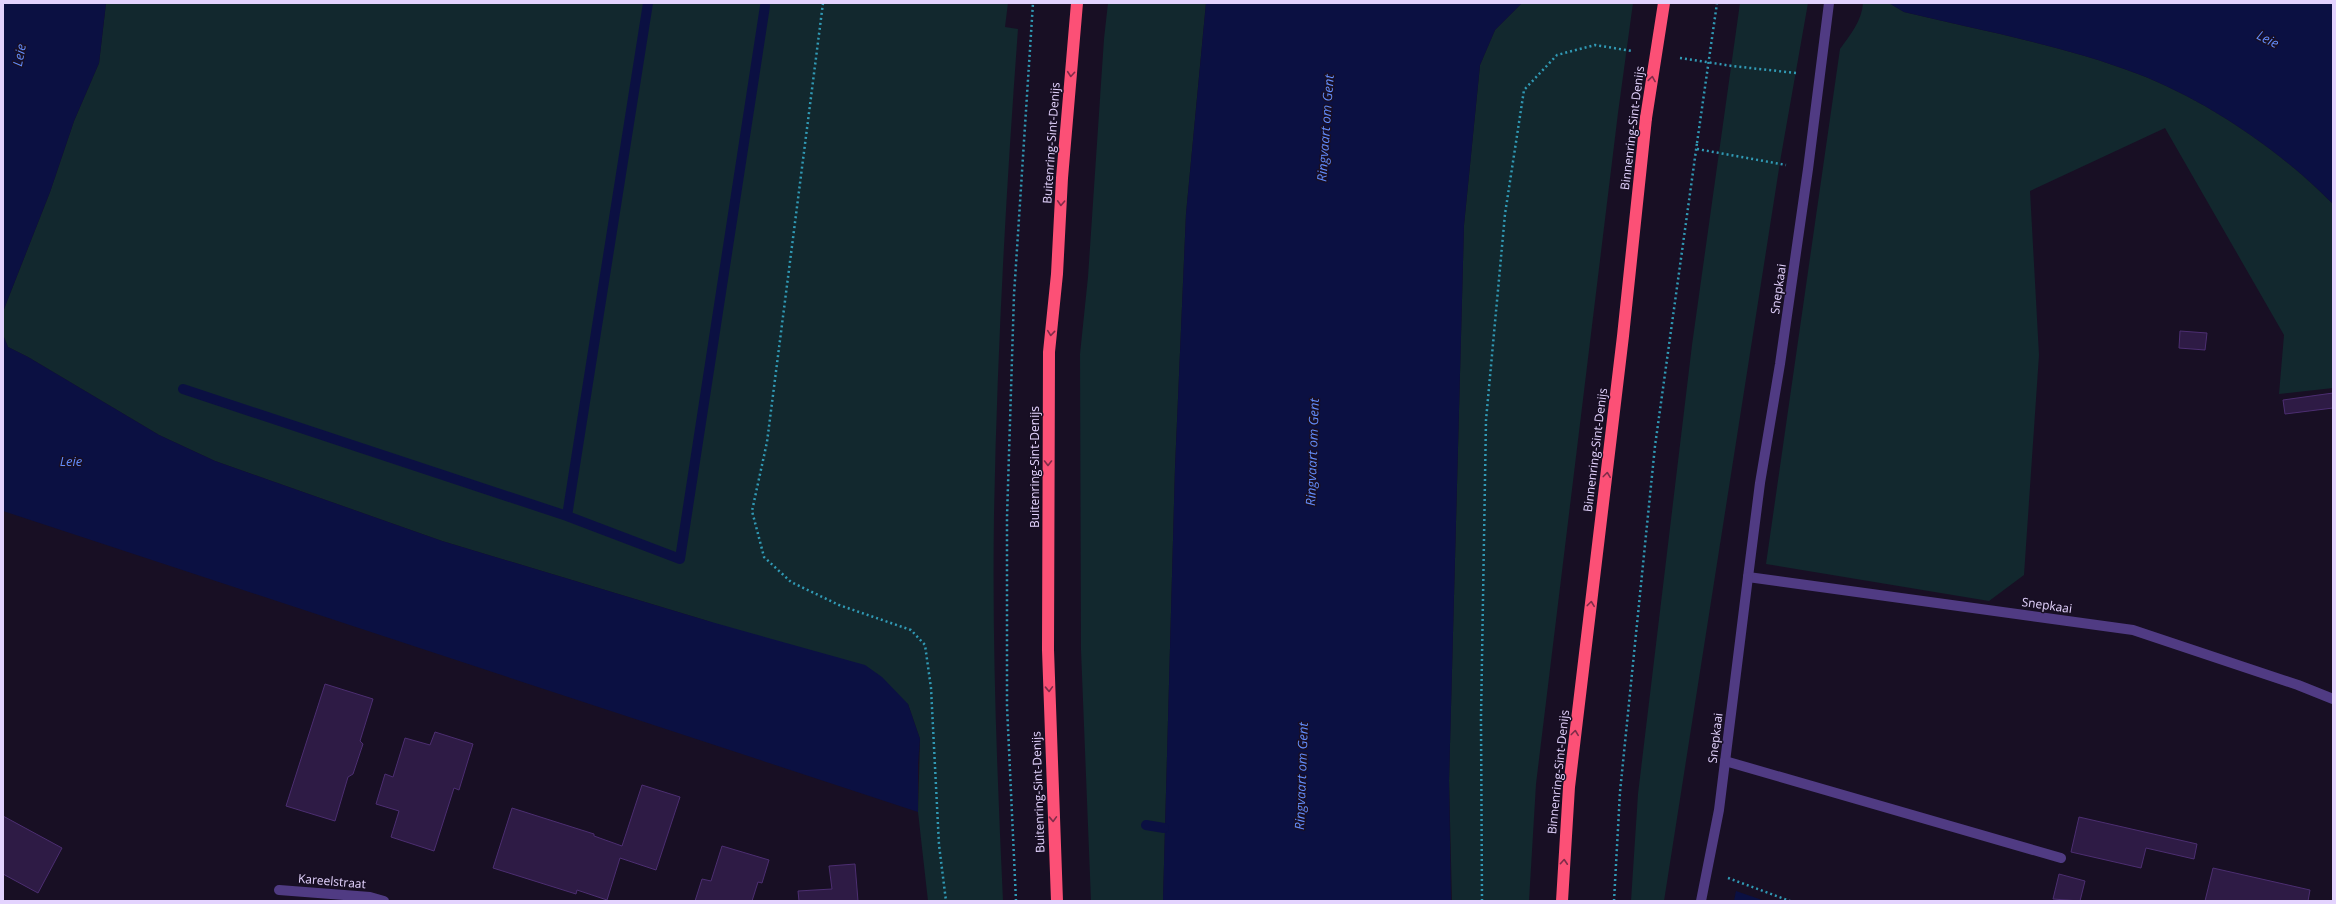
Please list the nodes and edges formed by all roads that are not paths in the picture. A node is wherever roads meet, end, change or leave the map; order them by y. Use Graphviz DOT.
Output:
graph roads {
  1 [pos="1078,3"];
  2 [pos="1664,3"];
  3 [pos="1829,3"];
  4 [pos="1748,577"];
  5 [pos="2333,699"];
  6 [pos="1725,761"];
  7 [pos="2061,858"];
  8 [pos="279,890"];
  9 [pos="384,901"];
  10 [pos="1058,901"];
  11 [pos="1562,901"];
  12 [pos="1701,901"];
  1 -- 10 [label="highway, Buitenring-Sint-Denijs, one-way"];
  11 -- 2 [label="highway, Binnenring-Sint-Denijs, one-way, bridge"];
  3 -- 4 [label="street, Snepkaai"];
  4 -- 5 [label="street, Snepkaai"];
  4 -- 6 [label="street, Snepkaai"];
  6 -- 7 [label="street"];
  6 -- 12 [label="street, Snepkaai"];
  8 -- 9 [label="street, Kareelstraat"];
}
